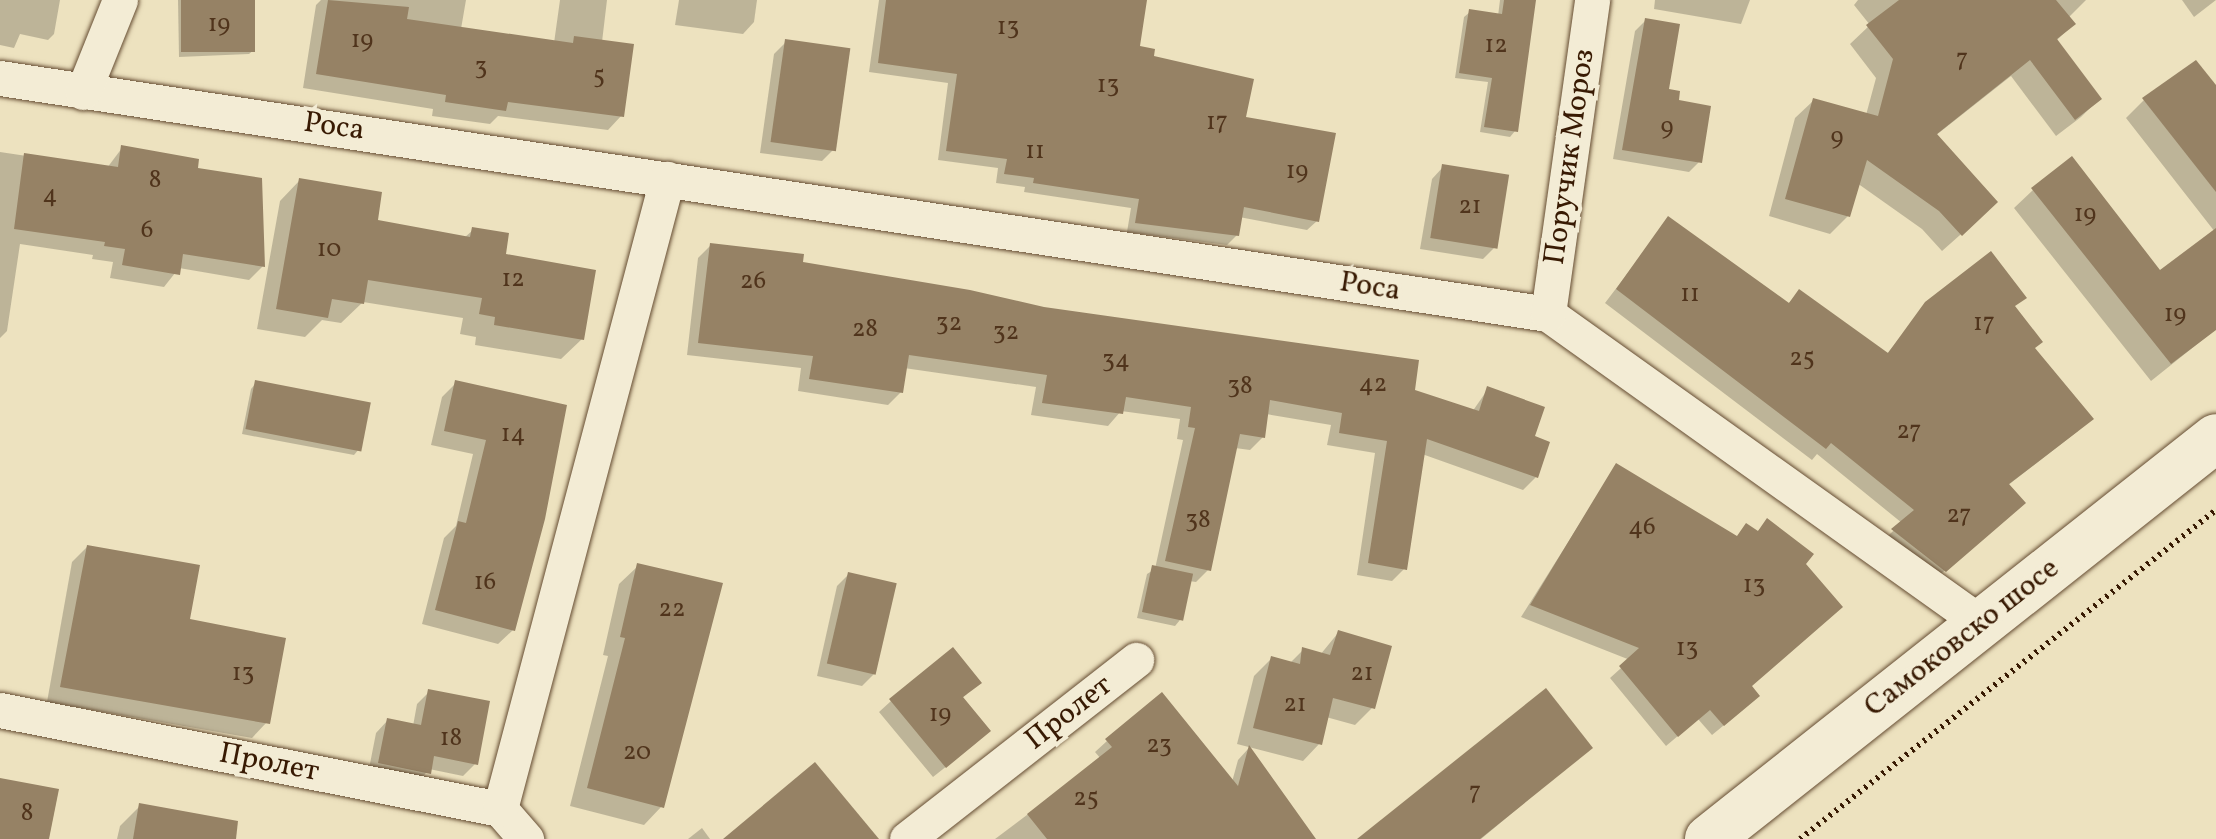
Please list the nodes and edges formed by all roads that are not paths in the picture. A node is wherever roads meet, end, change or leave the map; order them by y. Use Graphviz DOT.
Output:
graph roads {
  1 [pos="120,0"];
  2 [pos="1592,0"];
  3 [pos="0,78"];
  4 [pos="83,92"];
  5 [pos="667,179"];
  6 [pos="1548,314"];
  7 [pos="2216,438"];
  8 [pos="1981,623"];
  9 [pos="1136,660"];
  10 [pos="0,710"];
  11 [pos="500,809"];
  12 [pos="526,839"];
  13 [pos="907,839"];
  14 [pos="1709,839"];
  1 -- 4 [label="street"];
  2 -- 6 [label="street, Поручик Мороз"];
  3 -- 4 [label="street, Роса"];
  4 -- 5 [label="street, Роса"];
  5 -- 6 [label="street, Роса"];
  5 -- 11 [label="street"];
  6 -- 8 [label="street, Роса"];
  7 -- 8 [label="main road, Самоковско шосе"];
  8 -- 14 [label="main road, Самоковско шосе"];
  9 -- 13 [label="street, Пролет"];
  10 -- 11 [label="street, Пролет"];
  11 -- 12 [label="street"];
}
